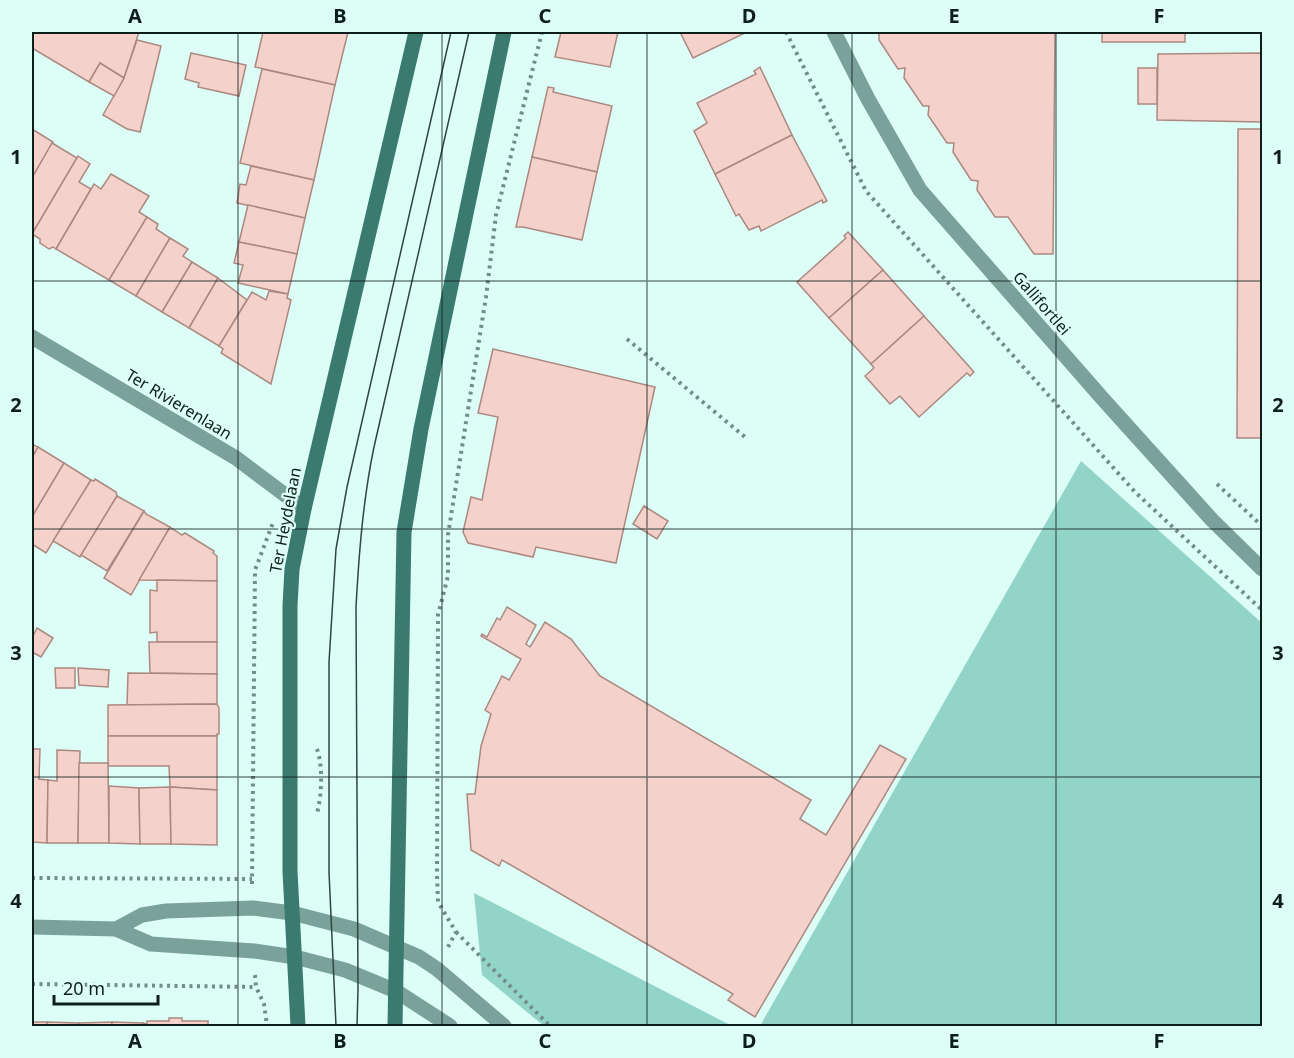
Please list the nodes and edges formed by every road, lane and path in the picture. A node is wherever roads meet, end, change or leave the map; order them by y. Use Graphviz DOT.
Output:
graph roads {
  1 [pos="416,32"];
  2 [pos="504,32"];
  3 [pos="542,32"];
  4 [pos="786,32"];
  5 [pos="834,32"];
  6 [pos="32,337"];
  7 [pos="627,339"];
  8 [pos="745,437"];
  9 [pos="286,496"];
  10 [pos="304,509"];
  11 [pos="1263,569"];
  12 [pos="1263,610"];
  13 [pos="32,878"];
  14 [pos="252,879"];
  15 [pos="253,908"];
  16 [pos="291,913"];
  17 [pos="32,927"];
  18 [pos="116,929"];
  19 [pos="456,932"];
  20 [pos="448,946"];
  21 [pos="398,947"];
  22 [pos="254,951"];
  23 [pos="295,957"];
  24 [pos="32,984"];
  25 [pos="256,987"];
  26 [pos="396,991"];
  27 [pos="267,1026"];
  28 [pos="298,1026"];
  29 [pos="395,1026"];
  30 [pos="450,1026"];
  31 [pos="504,1026"];
  32 [pos="550,1026"];
  1 -- 10 [label="street, Ter Heydelaan"];
  2 -- 21 [label="street"];
  3 -- 19 [label="path"];
  4 -- 12 [label="path"];
  5 -- 11 [label="street, Gallifortlei"];
  6 -- 9 [label="street, Ter Rivierenlaan"];
  7 -- 8 [label="path"];
  9 -- 10 [label="street, Ter Rivierenlaan"];
  9 -- 14 [label="path"];
  10 -- 16 [label="street, Ter Heydelaan"];
  13 -- 14 [label="path"];
  14 -- 15 [label="path"];
  15 -- 16 [label="street"];
  15 -- 18 [label="street"];
  16 -- 21 [label="street"];
  16 -- 23 [label="street, Ter Heydelaan"];
  17 -- 18 [label="street"];
  18 -- 22 [label="street"];
  19 -- 20 [label="path"];
  19 -- 32 [label="path"];
  21 -- 26 [label="street"];
  21 -- 31 [label="street"];
  22 -- 23 [label="street"];
  22 -- 25 [label="path"];
  23 -- 26 [label="street"];
  23 -- 28 [label="street, Ter Heydelaan"];
  24 -- 25 [label="path"];
  25 -- 27 [label="path"];
  26 -- 29 [label="street"];
  26 -- 30 [label="street"];
}
